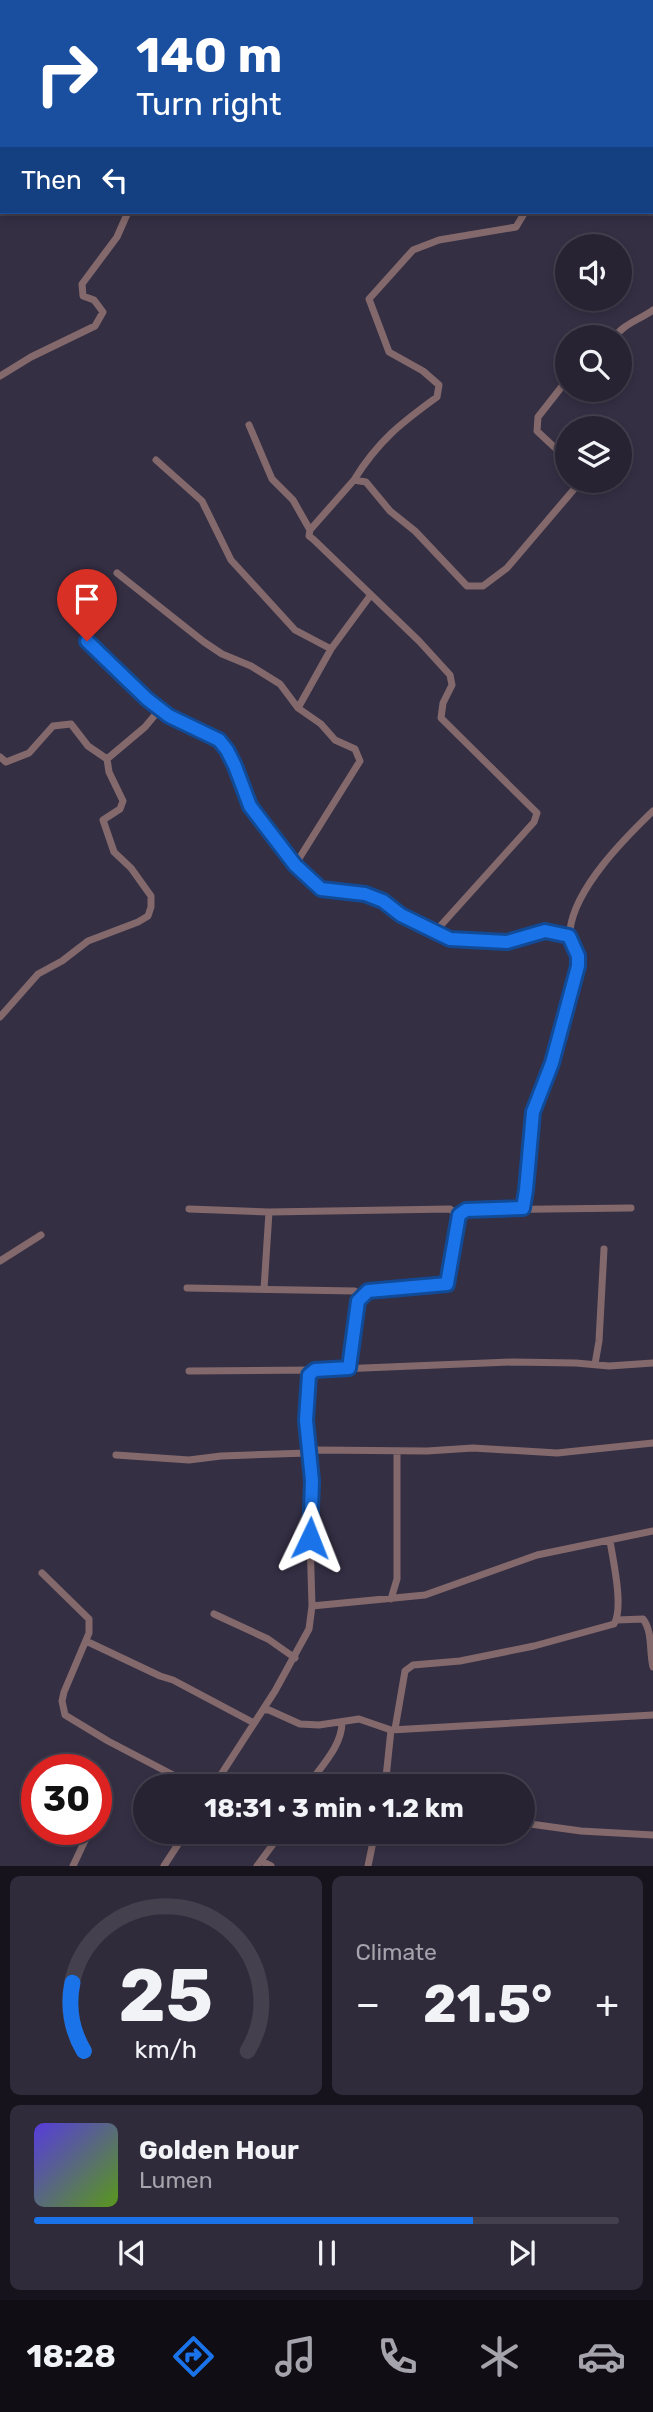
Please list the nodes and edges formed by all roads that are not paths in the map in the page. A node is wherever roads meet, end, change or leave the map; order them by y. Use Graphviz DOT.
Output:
graph roads {
  1 [pos="127,214"];
  2 [pos="524,214"];
  3 [pos="653,310"];
  4 [pos="628,325"];
  5 [pos="0,376"];
  6 [pos="555,395"];
  7 [pos="249,425"];
  8 [pos="555,448"];
  9 [pos="156,460"];
  10 [pos="354,480"];
  11 [pos="571,493"];
  12 [pos="310,530"];
  13 [pos="117,573"];
  14 [pos="370,596"];
  15 [pos="87,641"];
  16 [pos="331,649"];
  17 [pos="298,708"];
  18 [pos="159,709"];
  19 [pos="0,757"];
  20 [pos="107,759"];
  21 [pos="653,811"];
  22 [pos="295,865"];
  23 [pos="434,933"];
  24 [pos="569,936"];
  25 [pos="0,1017"];
  26 [pos="523,1208"];
  27 [pos="631,1208"];
  28 [pos="189,1209"];
  29 [pos="269,1212"];
  30 [pos="456,1222"];
  31 [pos="41,1236"];
  32 [pos="604,1250"];
  33 [pos="0,1261"];
  34 [pos="187,1288"];
  35 [pos="264,1289"];
  36 [pos="358,1301"];
  37 [pos="653,1363"];
  38 [pos="595,1364"];
  39 [pos="349,1368"];
  40 [pos="315,1370"];
  41 [pos="189,1371"];
  42 [pos="653,1443"];
  43 [pos="397,1451"];
  44 [pos="308,1452"];
  45 [pos="116,1455"];
  46 [pos="653,1531"];
  47 [pos="610,1541"];
  48 [pos="42,1573"];
  49 [pos="391,1599"];
  50 [pos="312,1606"];
  51 [pos="214,1614"];
  52 [pos="617,1620"];
  53 [pos="86,1641"];
  54 [pos="295,1658"];
  55 [pos="653,1667"];
  56 [pos="263,1710"];
  57 [pos="653,1715"];
  58 [pos="342,1722"];
  59 [pos="254,1723"];
  60 [pos="393,1730"];
  61 [pos="171,1774"];
  62 [pos="221,1774"];
  63 [pos="315,1774"];
  64 [pos="386,1774"];
  65 [pos="535,1825"];
  66 [pos="653,1835"];
  67 [pos="178,1844"];
  68 [pos="273,1844"];
  69 [pos="373,1844"];
  70 [pos="83,1845"];
  71 [pos="259,1863"];
  72 [pos="73,1866"];
  73 [pos="164,1866"];
  74 [pos="271,1866"];
  75 [pos="368,1866"];
  1 -- 5 [label="street"];
  2 -- 10 [label="street"];
  3 -- 4 [label="street"];
  6 -- 8 [label="street"];
  7 -- 12 [label="street"];
  9 -- 16 [label="street"];
  10 -- 11 [label="street"];
  10 -- 12 [label="street"];
  12 -- 14 [label="street"];
  13 -- 17 [label="street"];
  14 -- 16 [label="street"];
  14 -- 23 [label="street"];
  15 -- 18 [label="street"];
  16 -- 17 [label="street"];
  17 -- 22 [label="street"];
  18 -- 20 [label="street"];
  18 -- 22 [label="street"];
  19 -- 20 [label="street"];
  20 -- 25 [label="street"];
  21 -- 24 [label="street"];
  22 -- 23 [label="street"];
  23 -- 24 [label="street"];
  24 -- 26 [label="street"];
  26 -- 27 [label="street"];
  26 -- 30 [label="street"];
  28 -- 29 [label="street"];
  29 -- 30 [label="street"];
  29 -- 35 [label="street"];
  30 -- 36 [label="street"];
  31 -- 33 [label="street"];
  32 -- 38 [label="street"];
  34 -- 35 [label="street"];
  35 -- 36 [label="street"];
  36 -- 39 [label="street"];
  37 -- 38 [label="street"];
  38 -- 39 [label="street"];
  39 -- 40 [label="street"];
  40 -- 41 [label="street"];
  40 -- 44 [label="street"];
  42 -- 43 [label="street"];
  43 -- 44 [label="street"];
  43 -- 49 [label="street"];
  44 -- 45 [label="street"];
  44 -- 50 [label="street"];
  46 -- 47 [label="street"];
  47 -- 49 [label="street"];
  47 -- 52 [label="street"];
  48 -- 53 [label="street"];
  49 -- 50 [label="street"];
  50 -- 54 [label="street"];
  51 -- 54 [label="street"];
  52 -- 55 [label="street"];
  52 -- 60 [label="street"];
  53 -- 59 [label="street"];
  53 -- 61 [label="street"];
  54 -- 56 [label="street"];
  56 -- 58 [label="street"];
  56 -- 59 [label="street"];
  57 -- 60 [label="street"];
  58 -- 60 [label="street"];
  58 -- 63 [label="street"];
  59 -- 62 [label="street"];
  60 -- 64 [label="street"];
  65 -- 66 [label="street"];
  67 -- 73 [label="street"];
  68 -- 71 [label="street"];
  69 -- 75 [label="street"];
  70 -- 72 [label="street"];
  71 -- 74 [label="street"];
}
